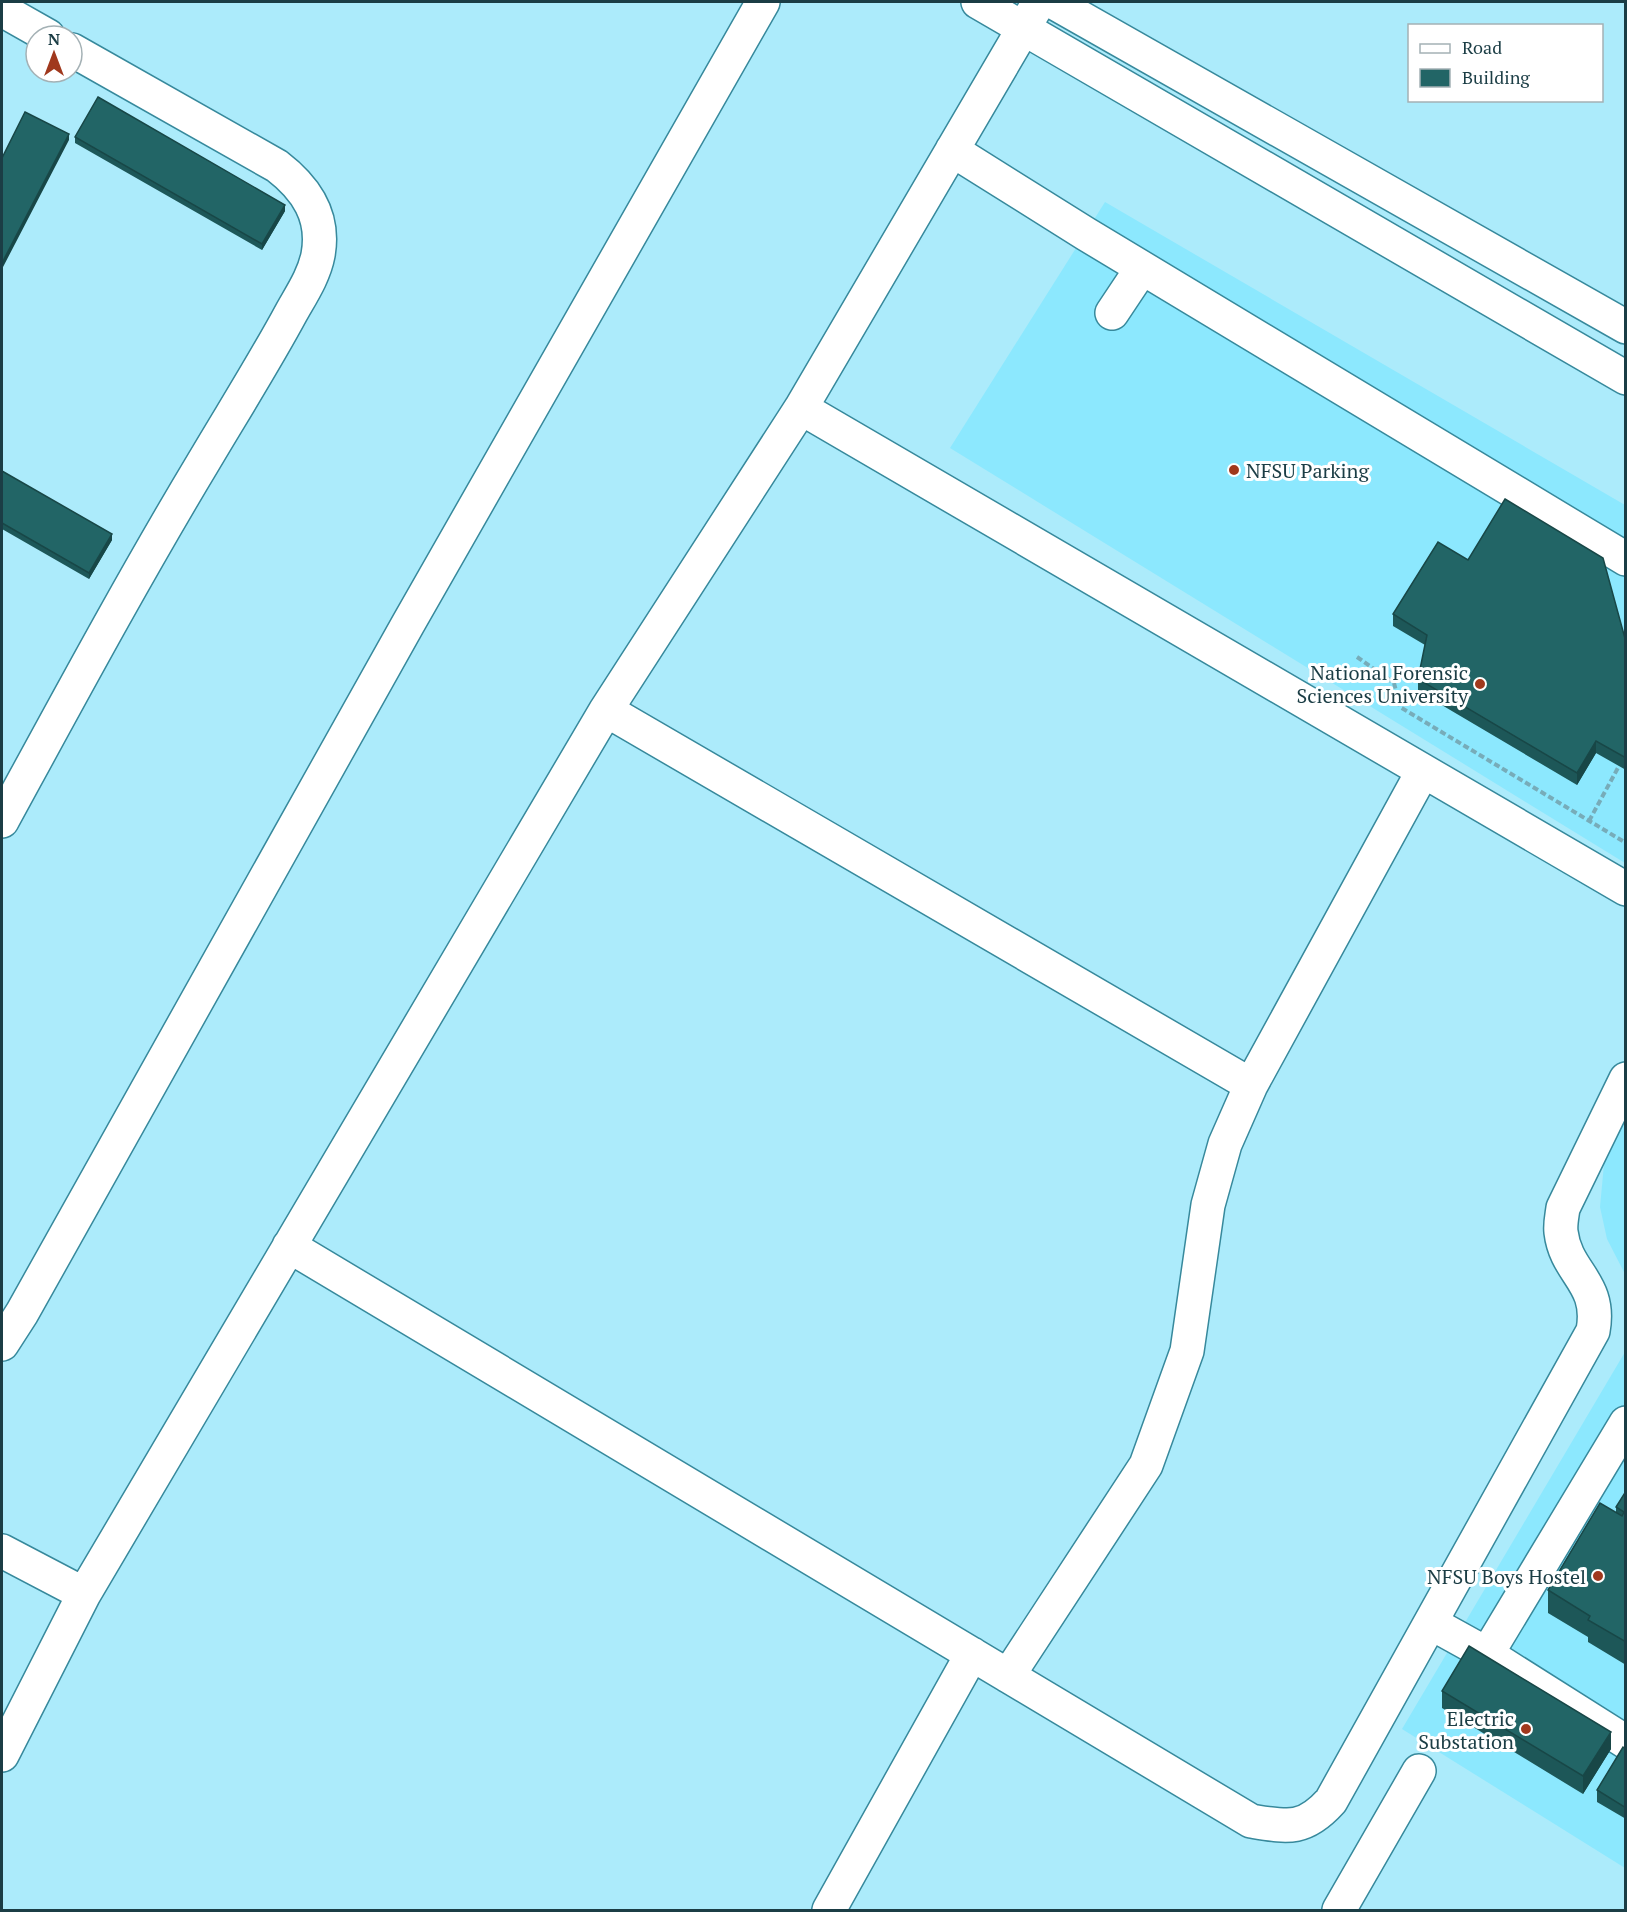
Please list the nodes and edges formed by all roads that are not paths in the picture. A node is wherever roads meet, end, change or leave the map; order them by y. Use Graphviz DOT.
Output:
graph roads {
  1 [pos="763,2"];
  2 [pos="978,2"];
  3 [pos="1053,2"];
  4 [pos="2,10"];
  5 [pos="1031,15"];
  6 [pos="27,24"];
  7 [pos="84,57"];
  8 [pos="952,150"];
  9 [pos="1142,268"];
  10 [pos="1113,313"];
  11 [pos="1626,327"];
  12 [pos="1626,378"];
  13 [pos="801,408"];
  14 [pos="1626,559"];
  15 [pos="606,711"];
  16 [pos="1423,771"];
  17 [pos="2,821"];
  18 [pos="1626,889"];
  19 [pos="1626,1079"];
  20 [pos="1251,1085"];
  21 [pos="290,1246"];
  22 [pos="2,1344"];
  23 [pos="1626,1423"];
  24 [pos="2,1551"];
  25 [pos="84,1594"];
  26 [pos="1444,1630"];
  27 [pos="972,1654"];
  28 [pos="1487,1654"];
  29 [pos="1008,1676"];
  30 [pos="1626,1742"];
  31 [pos="2,1755"];
  32 [pos="1419,1771"];
  33 [pos="829,1911"];
  34 [pos="1339,1911"];
  1 -- 22 [label="street"];
  2 -- 5 [label="street"];
  3 -- 11 [label="street"];
  4 -- 6 [label="street"];
  5 -- 8 [label="street"];
  5 -- 12 [label="street"];
  7 -- 17 [label="street"];
  8 -- 9 [label="street"];
  8 -- 13 [label="street"];
  9 -- 10 [label="street"];
  9 -- 14 [label="street"];
  13 -- 15 [label="street"];
  13 -- 16 [label="street"];
  15 -- 20 [label="street"];
  15 -- 21 [label="street"];
  16 -- 18 [label="street"];
  16 -- 20 [label="street"];
  19 -- 26 [label="street"];
  20 -- 29 [label="street"];
  21 -- 25 [label="street"];
  21 -- 27 [label="street"];
  23 -- 28 [label="street"];
  24 -- 25 [label="street"];
  25 -- 31 [label="street"];
  26 -- 28 [label="street"];
  26 -- 29 [label="street"];
  27 -- 29 [label="street"];
  27 -- 33 [label="street"];
  28 -- 30 [label="street"];
  32 -- 34 [label="street"];
}
